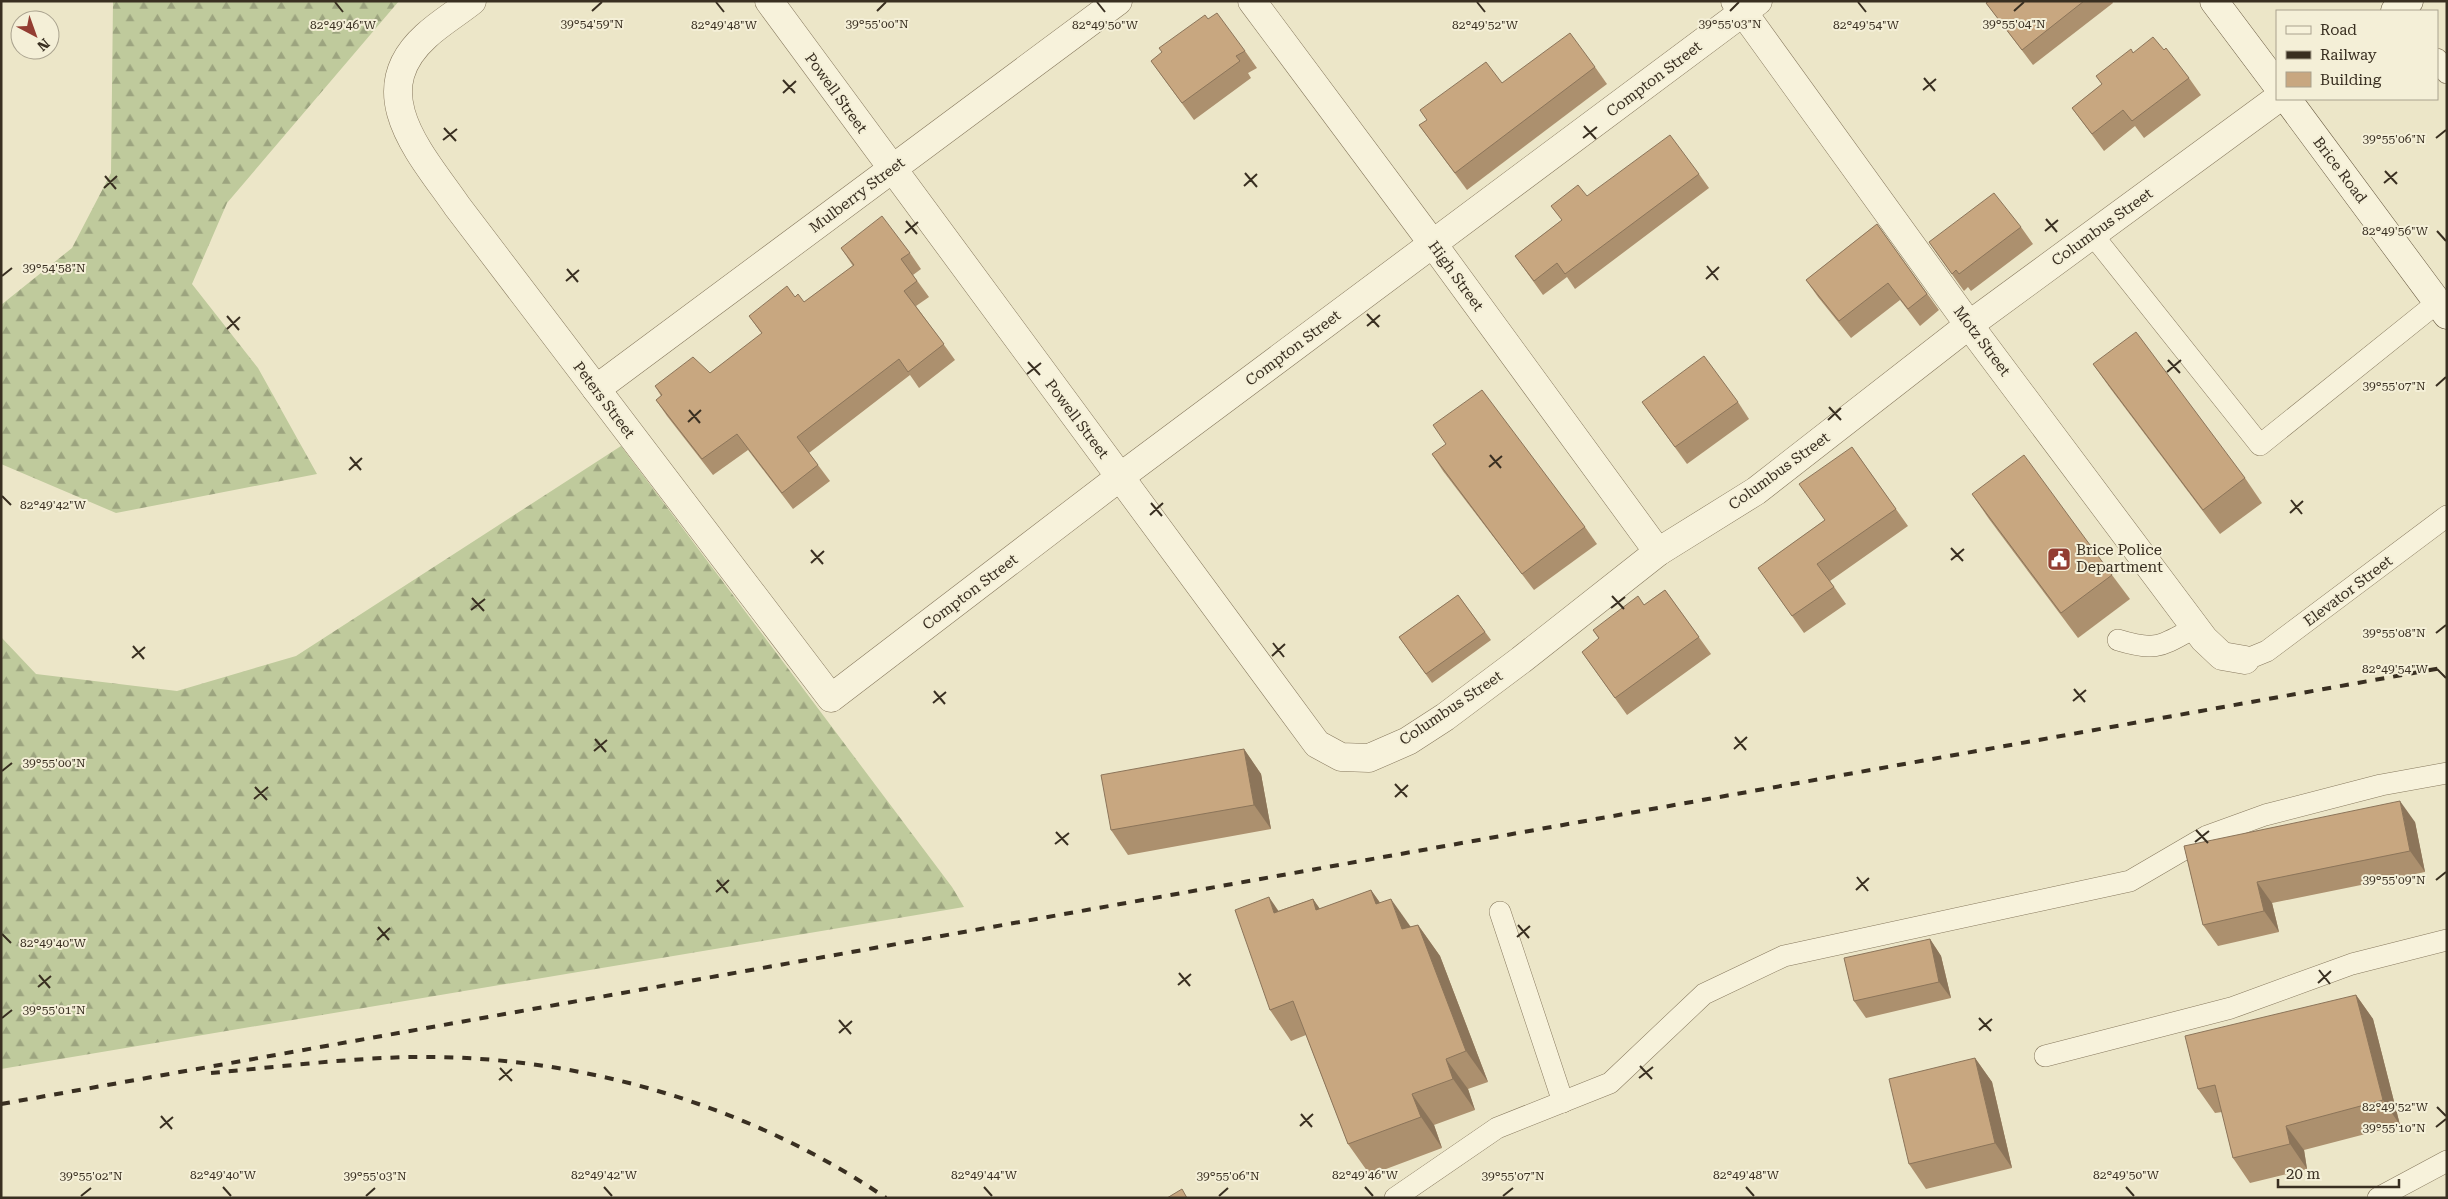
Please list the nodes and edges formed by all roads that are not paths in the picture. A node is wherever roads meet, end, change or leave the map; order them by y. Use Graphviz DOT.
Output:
graph roads {
  1 [pos="472,1"];
  2 [pos="769,1"];
  3 [pos="1118,1"];
  4 [pos="1252,1"];
  5 [pos="2214,1"];
  6 [pos="1745,5"];
  7 [pos="2438,60"];
  8 [pos="2447,73"];
  9 [pos="2276,84"];
  10 [pos="2276,100"];
  11 [pos="2288,100"];
  12 [pos="892,169"];
  13 [pos="2092,234"];
  14 [pos="1433,244"];
  15 [pos="2444,311"];
  16 [pos="1969,325"];
  17 [pos="596,389"];
  18 [pos="1120,477"];
  19 [pos="2447,516"];
  20 [pos="1658,552"];
  21 [pos="2196,627"];
  22 [pos="2118,640"];
  23 [pos="2245,660"];
  24 [pos="831,698"];
  25 [pos="1369,758"];
  26 [pos="2447,773"];
  27 [pos="1500,912"];
  28 [pos="2447,940"];
  29 [pos="2045,1056"];
  30 [pos="1563,1102"];
  31 [pos="2447,1161"];
  32 [pos="1395,1198"];
  33 [pos="2378,1198"];
  1 -- 17 [label="street, Peters Street"];
  2 -- 12 [label="street, Powell Street"];
  3 -- 12 [label="street, Mulberry Street"];
  4 -- 14 [label="street, High Street"];
  5 -- 9 [label="street"];
  6 -- 14 [label="street, Compton Street"];
  6 -- 16 [label="street, Motz Street"];
  7 -- 8 [label="lane"];
  10 -- 13 [label="street, Columbus Street"];
  11 -- 15 [label="street, Brice Road"];
  12 -- 17 [label="street, Mulberry Street"];
  12 -- 18 [label="street, Powell Street"];
  13 -- 15 [label="lane"];
  13 -- 16 [label="street, Columbus Street"];
  14 -- 18 [label="street, Compton Street"];
  14 -- 20 [label="street, High Street"];
  16 -- 20 [label="street, Columbus Street"];
  16 -- 21 [label="street, Motz Street"];
  17 -- 24 [label="street, Peters Street"];
  18 -- 24 [label="street, Compton Street"];
  18 -- 25 [label="street, Powell Street"];
  19 -- 23 [label="lane, Elevator Street"];
  20 -- 25 [label="street, Columbus Street"];
  21 -- 22 [label="lane"];
  21 -- 23 [label="street, Motz Street"];
  26 -- 30 [label="lane"];
  27 -- 30 [label="lane"];
  28 -- 29 [label="lane"];
  30 -- 32 [label="lane"];
  31 -- 33 [label="lane"];
}
